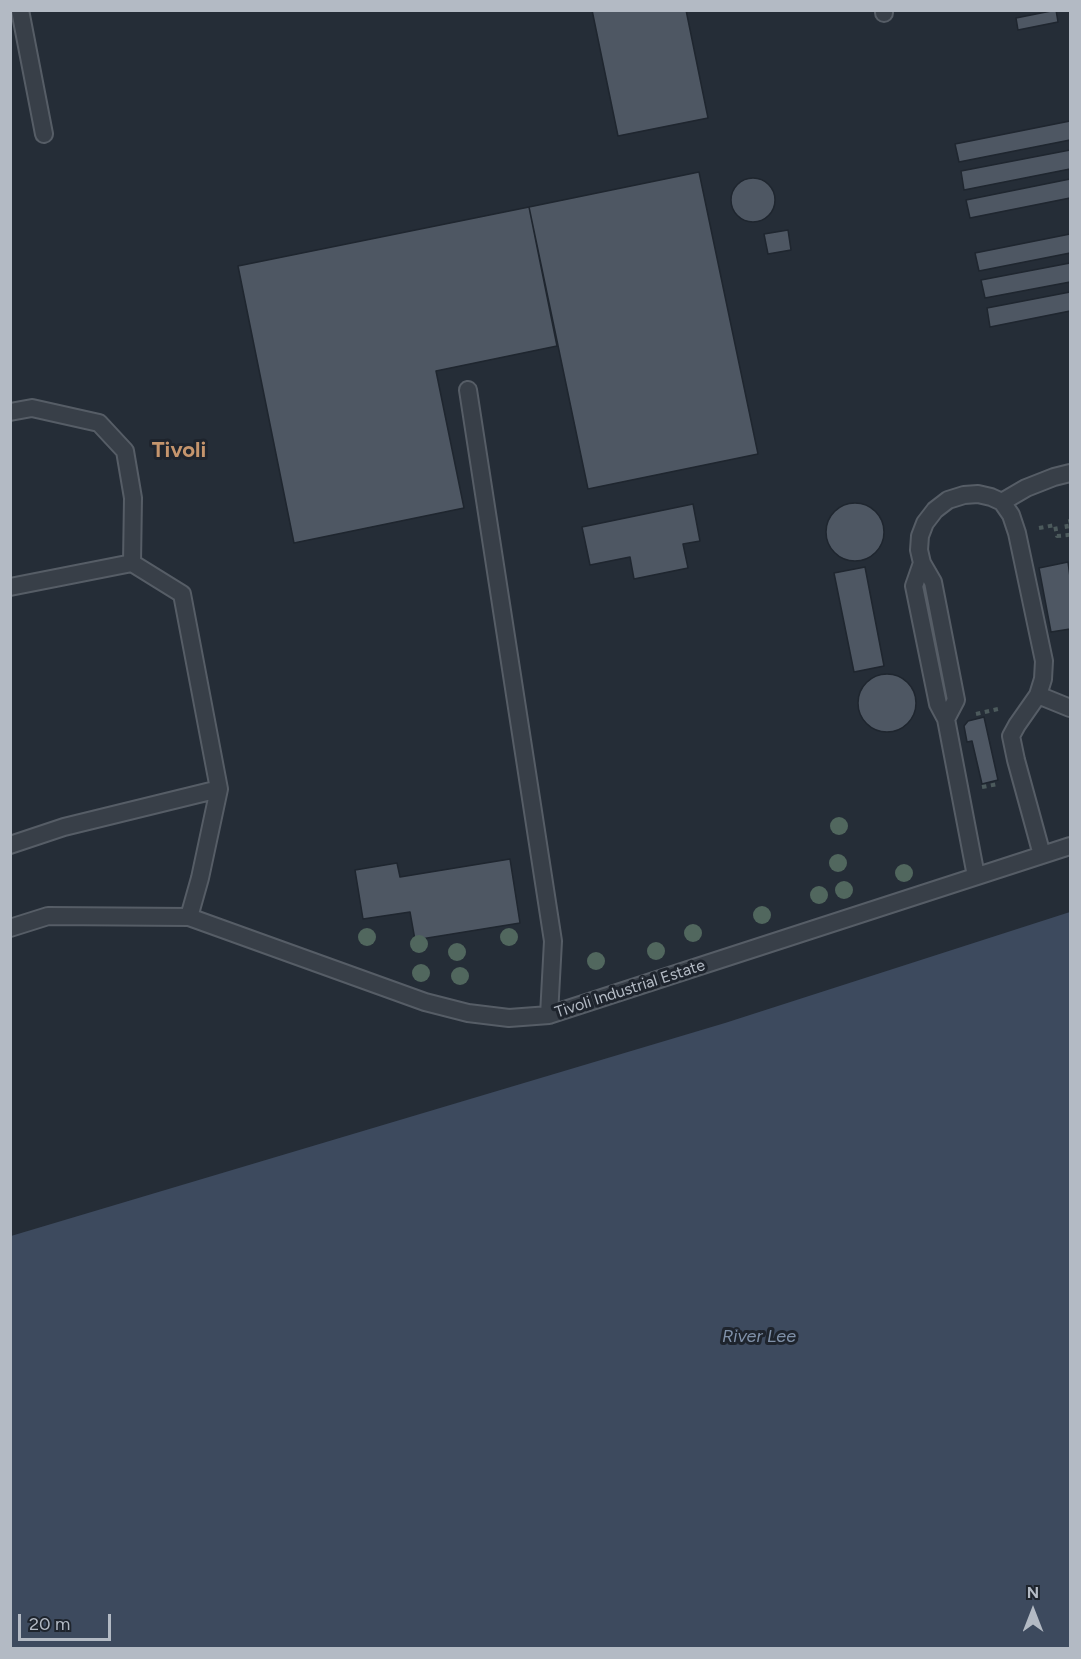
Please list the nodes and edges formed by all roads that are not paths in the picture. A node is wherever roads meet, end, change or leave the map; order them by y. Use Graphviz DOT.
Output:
graph roads {
  1 [pos="20,10"];
  2 [pos="44,134"];
  3 [pos="468,390"];
  4 [pos="10,412"];
  5 [pos="1071,474"];
  6 [pos="1002,502"];
  7 [pos="132,563"];
  8 [pos="10,587"];
  9 [pos="1038,695"];
  10 [pos="1071,708"];
  11 [pos="219,789"];
  12 [pos="10,845"];
  13 [pos="1071,846"];
  14 [pos="1042,855"];
  15 [pos="976,876"];
  16 [pos="189,917"];
  17 [pos="10,928"];
  18 [pos="549,1016"];
  1 -- 2 [label="lane"];
  3 -- 18 [label="lane"];
  4 -- 7 [label="lane"];
  5 -- 6 [label="lane"];
  6 -- 9 [label="lane"];
  6 -- 15 [label="lane"];
  7 -- 8 [label="lane"];
  7 -- 11 [label="lane"];
  9 -- 10 [label="lane"];
  9 -- 14 [label="lane"];
  11 -- 12 [label="lane"];
  11 -- 16 [label="lane"];
  13 -- 14 [label="lane, Tivoli Industrial Estate"];
  14 -- 15 [label="lane, Tivoli Industrial Estate"];
  15 -- 18 [label="lane, Tivoli Industrial Estate"];
  16 -- 17 [label="lane, Tivoli Industrial Estate"];
  16 -- 18 [label="lane, Tivoli Industrial Estate"];
}
